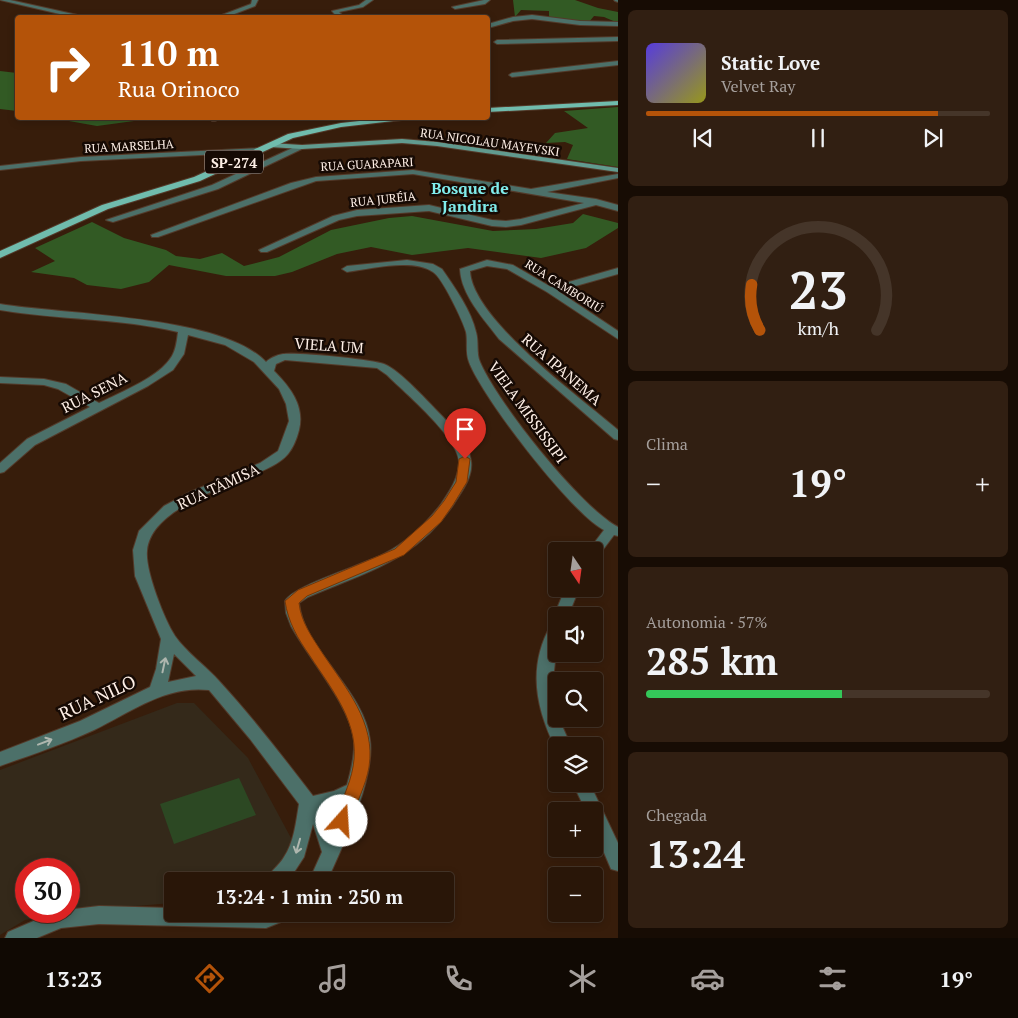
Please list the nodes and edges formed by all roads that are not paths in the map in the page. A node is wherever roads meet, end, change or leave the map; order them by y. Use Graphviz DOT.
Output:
graph roads {
  1 [pos="40,0"];
  2 [pos="255,0"];
  3 [pos="370,0"];
  4 [pos="487,0"];
  5 [pos="1,1"];
  6 [pos="455,7"];
  7 [pos="38,9"];
  8 [pos="56,13"];
  9 [pos="37,15"];
  10 [pos="62,15"];
  11 [pos="69,15"];
  12 [pos="225,15"];
  13 [pos="339,15"];
  14 [pos="618,24"];
  15 [pos="490,26"];
  16 [pos="618,39"];
  17 [pos="497,42"];
  18 [pos="618,63"];
  19 [pos="512,75"];
  20 [pos="618,103"];
  21 [pos="490,110"];
  22 [pos="386,120"];
  23 [pos="270,145"];
  24 [pos="302,147"];
  25 [pos="259,150"];
  26 [pos="0,168"];
  27 [pos="618,170"];
  28 [pos="618,176"];
  29 [pos="531,192"];
  30 [pos="596,202"];
  31 [pos="618,208"];
  32 [pos="110,220"];
  33 [pos="154,235"];
  34 [pos="264,250"];
  35 [pos="0,255"];
  36 [pos="347,269"];
  37 [pos="618,271"];
  38 [pos="550,290"];
  39 [pos="0,307"];
  40 [pos="30,312"];
  41 [pos="0,313"];
  42 [pos="490,321"];
  43 [pos="184,330"];
  44 [pos="618,336"];
  45 [pos="269,370"];
  46 [pos="0,380"];
  47 [pos="98,408"];
  48 [pos="618,436"];
  49 [pos="0,469"];
  50 [pos="615,531"];
  51 [pos="603,543"];
  52 [pos="169,639"];
  53 [pos="548,654"];
  54 [pos="214,684"];
  55 [pos="157,691"];
  56 [pos="559,737"];
  57 [pos="0,759"];
  58 [pos="353,790"];
  59 [pos="586,792"];
  60 [pos="308,804"];
  61 [pos="331,852"];
  62 [pos="618,863"];
  63 [pos="284,872"];
  64 [pos="322,872"];
  65 [pos="164,915"];
  66 [pos="15,938"];
  1 -- 7 [label="street"];
  2 -- 12 [label="street"];
  3 -- 13 [label="street"];
  4 -- 6 [label="street"];
  5 -- 7 [label="street"];
  7 -- 8 [label="street"];
  7 -- 9 [label="street"];
  8 -- 10 [label="street"];
  8 -- 11 [label="street"];
  14 -- 15 [label="street"];
  16 -- 17 [label="street"];
  18 -- 19 [label="street"];
  20 -- 21 [label="main road"];
  22 -- 23 [label="main road, SP-274"];
  23 -- 24 [label="street, RUA NICOLAU MAYEVSKI"];
  23 -- 25 [label="main road, SP-274"];
  24 -- 27 [label="street, RUA NICOLAU MAYEVSKI"];
  24 -- 32 [label="street"];
  25 -- 26 [label="street, RUA MARSELHA"];
  25 -- 35 [label="main road, SP-274"];
  28 -- 29 [label="street, RUA GUARAPARI"];
  29 -- 30 [label="street"];
  29 -- 33 [label="street, RUA GUARAPARI"];
  30 -- 31 [label="street"];
  30 -- 34 [label="street, RUA JURÉIA"];
  36 -- 50 [label="street, VIELA MISSISSIPI"];
  37 -- 38 [label="street"];
  38 -- 42 [label="street, RUA CAMBORIÚ"];
  38 -- 44 [label="street, RUA CAMBORIÚ"];
  39 -- 40 [label="street, RUA TÂMISA"];
  40 -- 41 [label="street, RUA TÂMISA"];
  40 -- 43 [label="street, RUA TÂMISA"];
  42 -- 48 [label="street, RUA IPANEMA"];
  43 -- 45 [label="street, RUA TÂMISA"];
  43 -- 47 [label="street, RUA SENA"];
  45 -- 52 [label="street, RUA TÂMISA"];
  45 -- 58 [label="street, VIELA UM"];
  46 -- 47 [label="street"];
  47 -- 49 [label="street, RUA SENA"];
  50 -- 51 [label="street"];
  52 -- 54 [label="street, RUA TÂMISA"];
  55 -- 52 [label="street, one-way"];
  53 -- 56 [label="street"];
  54 -- 55 [label="street, RUA NILO"];
  54 -- 60 [label="street, RUA TÂMISA"];
  57 -- 55 [label="street, RUA NILO, one-way"];
  58 -- 60 [label="street"];
  58 -- 61 [label="street"];
  59 -- 62 [label="street"];
  60 -- 61 [label="street, RUA TÂMISA"];
  60 -- 63 [label="street, one-way"];
  61 -- 64 [label="street"];
  65 -- 66 [label="street"];
}
